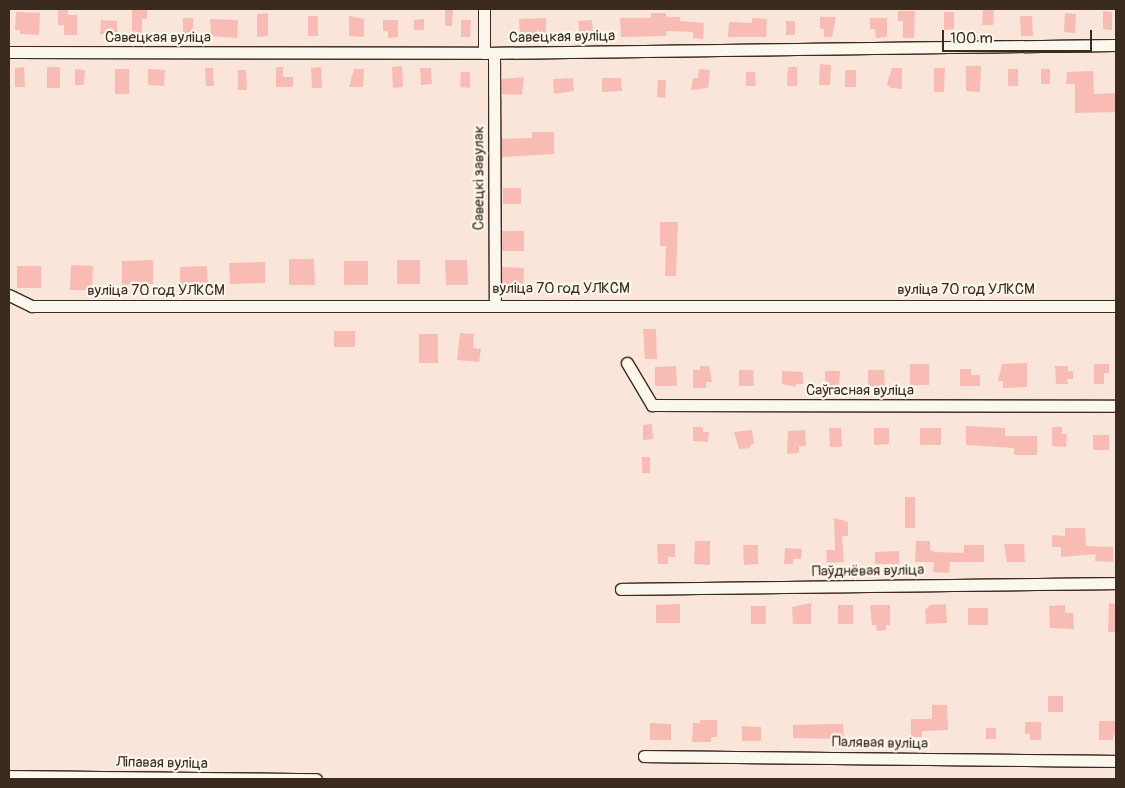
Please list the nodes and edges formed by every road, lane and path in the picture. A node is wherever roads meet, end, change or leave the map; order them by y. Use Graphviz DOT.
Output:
graph roads {
  1 [pos="484,9"];
  2 [pos="1116,45"];
  3 [pos="9,52"];
  4 [pos="489,53"];
  5 [pos="9,295"];
  6 [pos="494,304"];
  7 [pos="1116,306"];
  8 [pos="627,363"];
  9 [pos="1116,406"];
  10 [pos="1116,583"];
  11 [pos="621,589"];
  12 [pos="644,756"];
  13 [pos="1116,761"];
  14 [pos="9,776"];
  15 [pos="316,779"];
  1 -- 4 [label="street, Савецкі завулак"];
  2 -- 4 [label="street, Савецкая вуліца"];
  3 -- 4 [label="street, Савецкая вуліца"];
  4 -- 6 [label="street, Савецкі завулак"];
  5 -- 6 [label="street, вуліца 70 год УЛКСМ"];
  6 -- 7 [label="street, вуліца 70 год УЛКСМ"];
  8 -- 9 [label="street, Саўгасная вуліца"];
  10 -- 11 [label="street, Паўднёвая вуліца"];
  12 -- 13 [label="street, Палявая вуліца"];
  14 -- 15 [label="street, Ліпавая вуліца"];
}
